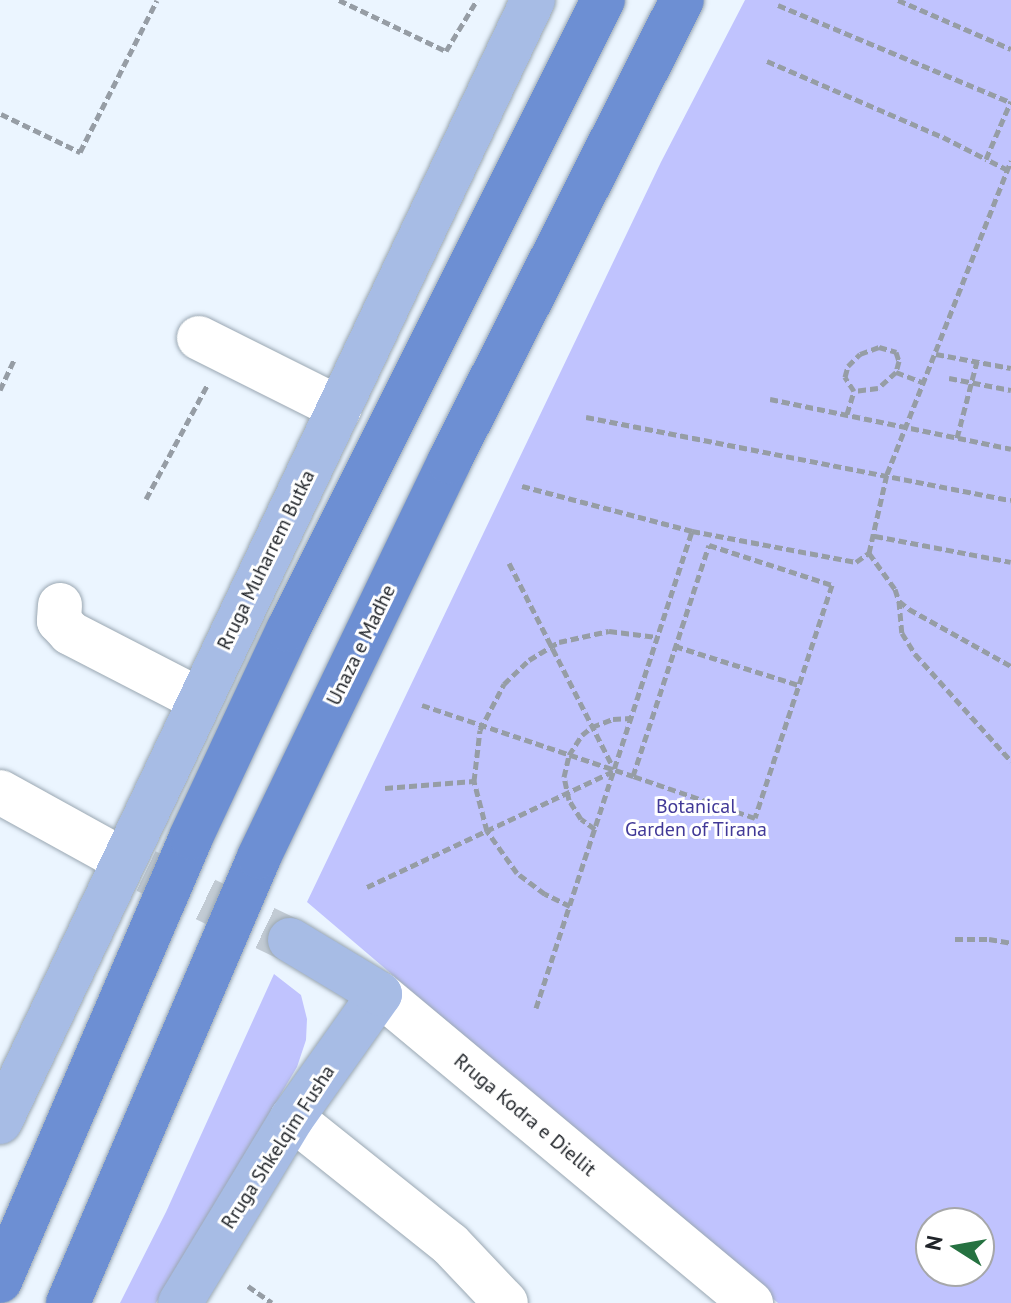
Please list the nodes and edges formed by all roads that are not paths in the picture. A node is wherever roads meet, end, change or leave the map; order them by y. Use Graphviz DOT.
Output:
graph roads {
  1 [pos="533,0"];
  2 [pos="603,0"];
  3 [pos="682,0"];
  4 [pos="207,355"];
  5 [pos="339,408"];
  6 [pos="60,605"];
  7 [pos="198,699"];
  8 [pos="0,792"];
  9 [pos="135,865"];
  10 [pos="290,940"];
  11 [pos="380,994"];
  12 [pos="292,1118"];
  13 [pos="0,1122"];
  14 [pos="0,1281"];
  15 [pos="68,1303"];
  16 [pos="180,1303"];
  17 [pos="506,1303"];
  18 [pos="751,1303"];
  1 -- 5 [label="main road, Rruga Muharrem Butka"];
  2 -- 14 [label="highway"];
  3 -- 15 [label="highway, Unaza e Madhe"];
  4 -- 5 [label="street"];
  5 -- 7 [label="main road, Rruga Muharrem Butka"];
  6 -- 7 [label="street"];
  7 -- 9 [label="main road, Rruga Muharrem Butka"];
  8 -- 9 [label="street"];
  9 -- 13 [label="main road, Rruga Muharrem Butka"];
  10 -- 11 [label="main road, Rruga Kodra e Diellit"];
  11 -- 12 [label="main road, Rruga Shkelqim Fusha"];
  11 -- 18 [label="street, Rruga Kodra e Diellit"];
  12 -- 16 [label="main road, Rruga Shkelqim Fusha"];
  12 -- 17 [label="street"];
}
